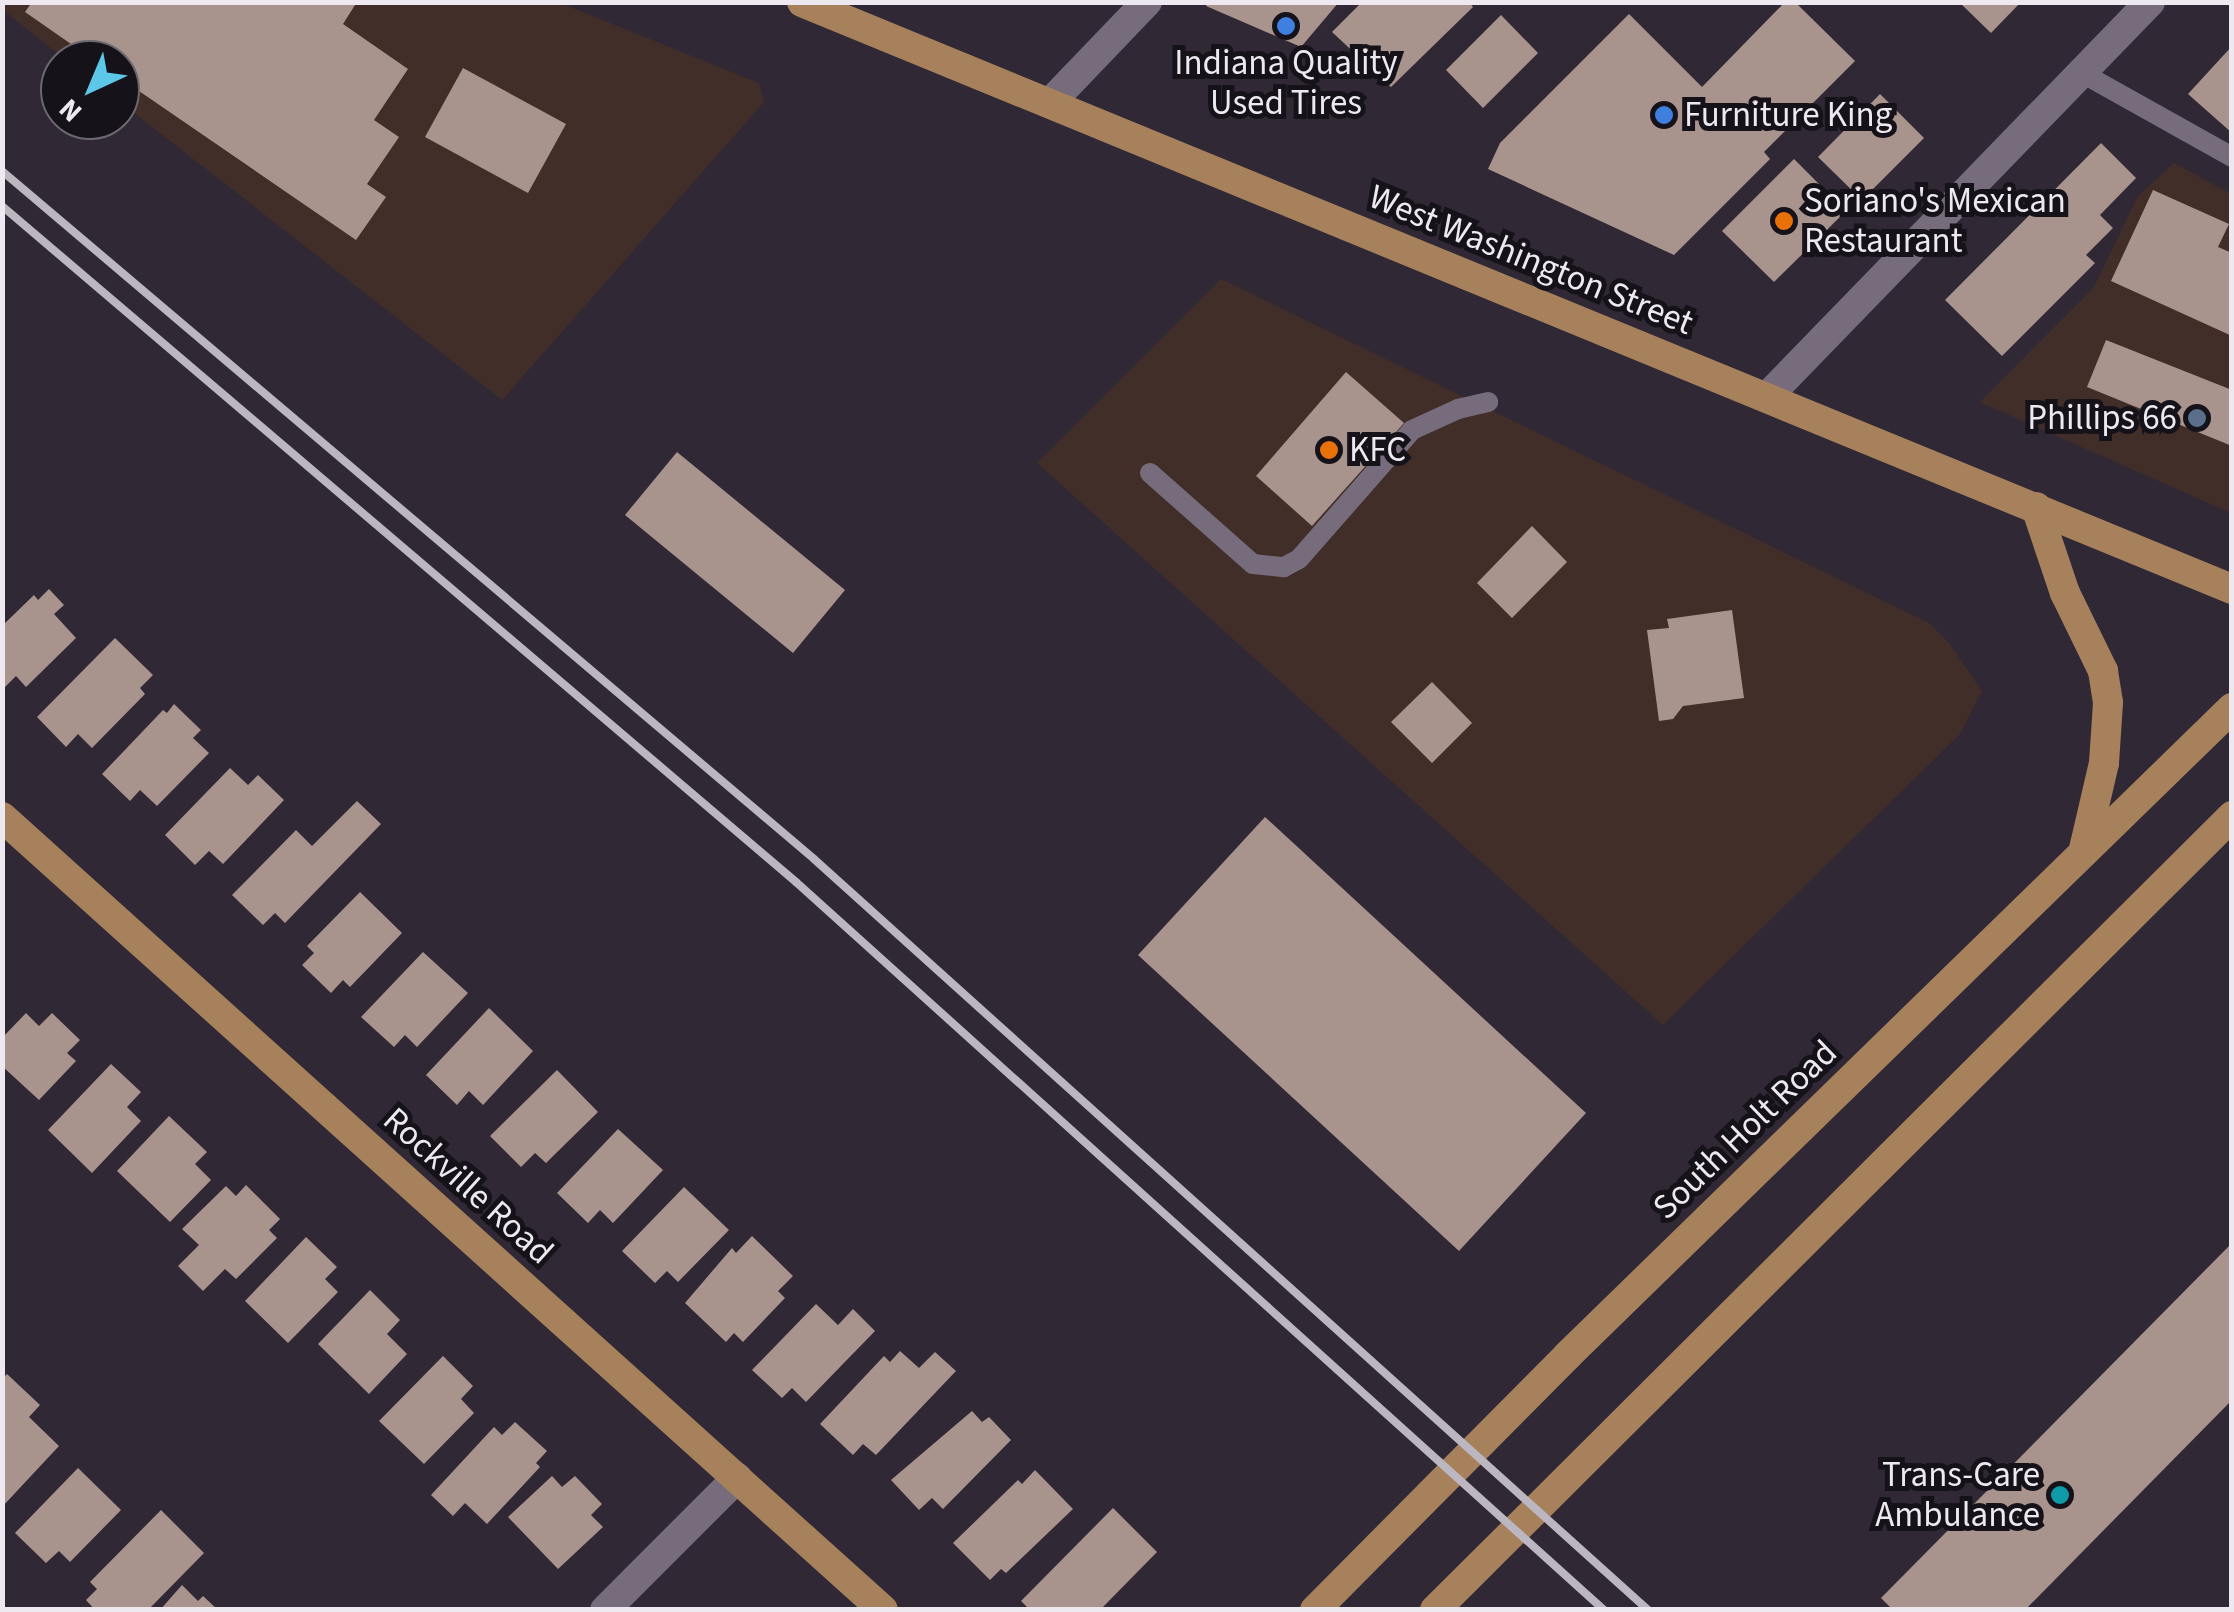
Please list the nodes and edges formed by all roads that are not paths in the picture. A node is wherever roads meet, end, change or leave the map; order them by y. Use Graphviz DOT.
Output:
graph roads {
  1 [pos="802,2"];
  2 [pos="1147,2"];
  3 [pos="2150,2"];
  4 [pos="2082,73"];
  5 [pos="1050,103"];
  6 [pos="2232,157"];
  7 [pos="1767,398"];
  8 [pos="1488,402"];
  9 [pos="1150,473"];
  10 [pos="2036,507"];
  11 [pos="2232,589"];
  12 [pos="2232,708"];
  13 [pos="2232,816"];
  14 [pos="2,817"];
  15 [pos="2082,853"];
  16 [pos="737,1478"];
  17 [pos="605,1610"];
  18 [pos="884,1610"];
  19 [pos="1315,1610"];
  20 [pos="1435,1610"];
  1 -- 5 [label="main road, West Washington Street"];
  2 -- 5 [label="street"];
  3 -- 4 [label="street"];
  4 -- 6 [label="lane"];
  4 -- 7 [label="street"];
  5 -- 7 [label="main road, West Washington Street"];
  7 -- 10 [label="main road, West Washington Street"];
  8 -- 9 [label="lane"];
  10 -- 11 [label="main road, West Washington Street"];
  10 -- 15 [label="main road"];
  12 -- 15 [label="main road, South Holt Road"];
  13 -- 20 [label="main road"];
  14 -- 16 [label="main road, Rockville Road"];
  15 -- 19 [label="main road, South Holt Road"];
  16 -- 17 [label="street"];
  16 -- 18 [label="main road, Rockville Road"];
}
